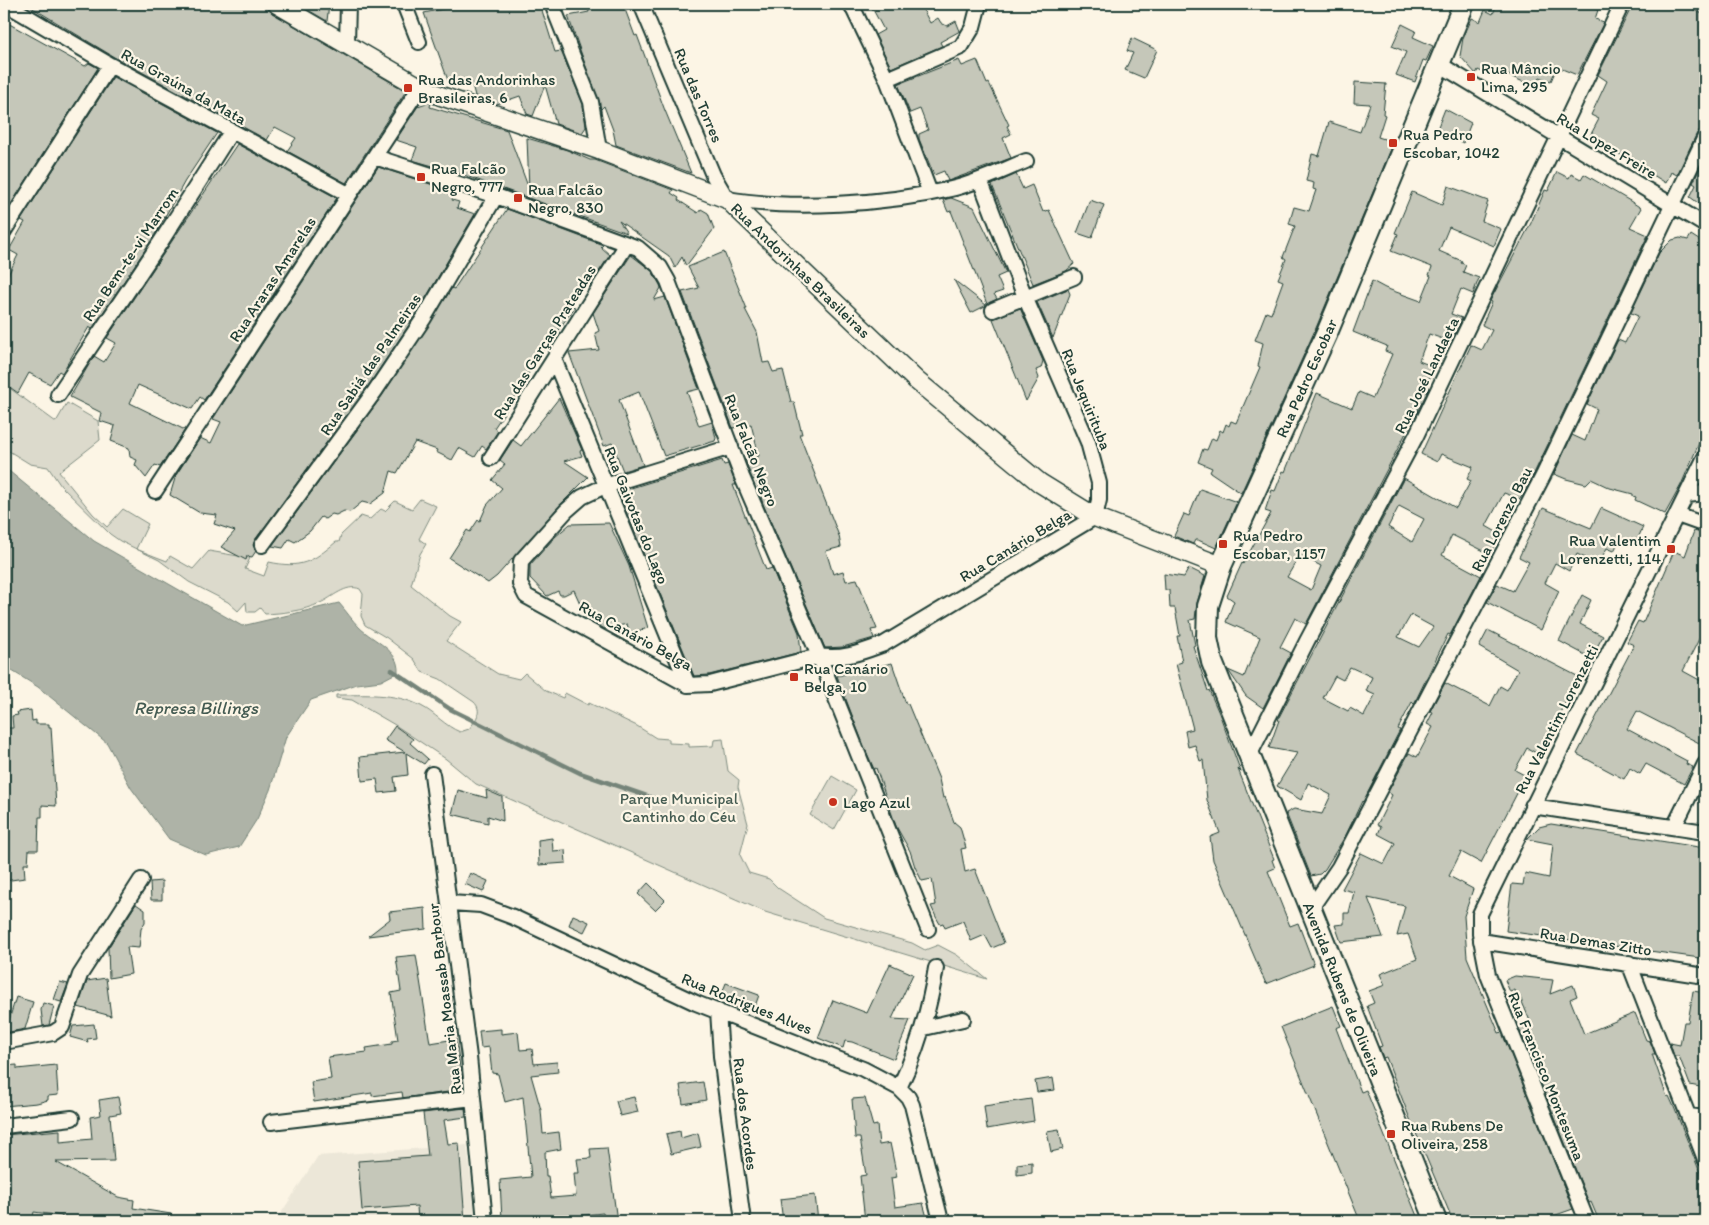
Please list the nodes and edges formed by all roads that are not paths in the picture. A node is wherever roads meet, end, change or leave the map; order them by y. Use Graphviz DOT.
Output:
graph roads {
  1 [pos="6,4"];
  2 [pos="278,4"];
  3 [pos="348,4"];
  4 [pos="404,4"];
  5 [pos="552,4"];
  6 [pos="641,4"];
  7 [pos="851,4"];
  8 [pos="979,4"];
  9 [pos="1464,4"];
  10 [pos="1622,4"];
  11 [pos="419,42"];
  12 [pos="347,43"];
  13 [pos="1439,64"];
  14 [pos="110,65"];
  15 [pos="887,79"];
  16 [pos="420,87"];
  17 [pos="231,132"];
  18 [pos="1558,136"];
  19 [pos="1705,137"];
  20 [pos="599,150"];
  21 [pos="375,157"];
  22 [pos="1026,161"];
  23 [pos="980,180"];
  24 [pos="930,193"];
  25 [pos="348,194"];
  26 [pos="496,196"];
  27 [pos="727,199"];
  28 [pos="1674,206"];
  29 [pos="1705,225"];
  30 [pos="4,231"];
  31 [pos="627,244"];
  32 [pos="1074,278"];
  33 [pos="1025,296"];
  34 [pos="993,310"];
  35 [pos="554,359"];
  36 [pos="58,395"];
  37 [pos="731,447"];
  38 [pos="1705,457"];
  39 [pos="491,458"];
  40 [pos="605,486"];
  41 [pos="155,491"];
  42 [pos="1705,493"];
  43 [pos="1687,495"];
  44 [pos="1677,515"];
  45 [pos="1095,517"];
  46 [pos="1705,525"];
  47 [pos="262,544"];
  48 [pos="1221,566"];
  49 [pos="819,656"];
  50 [pos="688,685"];
  51 [pos="1249,756"];
  52 [pos="1705,764"];
  53 [pos="432,774"];
  54 [pos="1532,806"];
  55 [pos="1674,827"];
  56 [pos="1705,832"];
  57 [pos="141,880"];
  58 [pos="450,903"];
  59 [pos="1311,908"];
  60 [pos="928,929"];
  61 [pos="1481,941"];
  62 [pos="1629,963"];
  63 [pos="936,968"];
  64 [pos="1705,976"];
  65 [pos="718,1011"];
  66 [pos="963,1019"];
  67 [pos="924,1028"];
  68 [pos="4,1042"];
  69 [pos="899,1088"];
  70 [pos="473,1098"];
  71 [pos="1689,1116"];
  72 [pos="72,1118"];
  73 [pos="1705,1118"];
  74 [pos="272,1122"];
  75 [pos="4,1126"];
  76 [pos="1705,1159"];
  77 [pos="485,1221"];
  78 [pos="743,1221"];
  79 [pos="941,1221"];
  80 [pos="1436,1221"];
  81 [pos="1587,1221"];
  1 -- 14 [label="street, Rua Graúna da Mata"];
  2 -- 12 [label="street, Rua Andorinhas Brasileiras"];
  3 -- 12 [label="street"];
  4 -- 11 [label="street"];
  5 -- 20 [label="street"];
  6 -- 27 [label="street, Rua das Torres"];
  7 -- 15 [label="street"];
  8 -- 15 [label="street"];
  9 -- 13 [label="main road, Rua Pedro Escobar"];
  10 -- 18 [label="street, Rua José Landaeta"];
  12 -- 16 [label="street, Rua Andorinhas Brasileiras"];
  13 -- 18 [label="street, Rua Lopez Freire"];
  13 -- 48 [label="main road, Rua Pedro Escobar"];
  14 -- 17 [label="street, Rua Graúna da Mata"];
  14 -- 30 [label="street"];
  15 -- 24 [label="street"];
  16 -- 20 [label="street, Rua Andorinhas Brasileiras"];
  16 -- 21 [label="street, Rua Araras Amarelas"];
  17 -- 25 [label="street, Rua Graúna da Mata"];
  17 -- 36 [label="street, Rua Bem-te-vi Marrom"];
  18 -- 28 [label="street, Rua Lopez Freire"];
  18 -- 51 [label="street, Rua José Landaeta"];
  19 -- 28 [label="street, Rua Lorenzo Bau"];
  20 -- 27 [label="street, Rua Andorinhas Brasileiras"];
  21 -- 25 [label="street, Rua Araras Amarelas"];
  21 -- 26 [label="street, Rua Falcão Negro"];
  22 -- 23 [label="street"];
  23 -- 24 [label="street"];
  23 -- 33 [label="street, Rua Jequirituba"];
  24 -- 27 [label="street"];
  25 -- 41 [label="street, Rua Araras Amarelas"];
  26 -- 31 [label="street, Rua Falcão Negro"];
  26 -- 47 [label="street, Rua Sabiá das Palmeiras"];
  27 -- 45 [label="street, Rua Andorinhas Brasileiras"];
  28 -- 29 [label="street, Rua Lopez Freire"];
  28 -- 59 [label="street, Rua Lorenzo Bau"];
  31 -- 35 [label="street, Rua das Garças Prateadas"];
  31 -- 37 [label="street, Rua Falcão Negro"];
  32 -- 33 [label="street"];
  33 -- 34 [label="street"];
  33 -- 45 [label="street, Rua Jequirituba"];
  35 -- 39 [label="street, Rua das Garças Prateadas"];
  35 -- 40 [label="street, Rua Gaivotas do Lago"];
  37 -- 40 [label="street, Rua Canário Belga"];
  37 -- 49 [label="street, Rua Falcão Negro"];
  38 -- 43 [label="street, Rua Valentim Lorenzetti"];
  40 -- 50 [label="street, Rua Gaivotas do Lago"];
  40 -- 50 [label="street, Rua Canário Belga"];
  42 -- 43 [label="street"];
  43 -- 44 [label="street, Rua Valentim Lorenzetti"];
  44 -- 46 [label="street"];
  44 -- 54 [label="street, Rua Valentim Lorenzetti"];
  45 -- 48 [label="street, Rua Andorinhas Brasileiras"];
  45 -- 49 [label="street, Rua Canário Belga"];
  48 -- 51 [label="main road, Rua Pedro Escobar"];
  49 -- 50 [label="street, Rua Canário Belga"];
  49 -- 60 [label="street, Rua Falcão Negro"];
  51 -- 59 [label="main road, Avenida Rubens de Oliveira"];
  52 -- 55 [label="street"];
  53 -- 58 [label="street, Rua Maria Moassab Barbour"];
  54 -- 55 [label="street"];
  54 -- 61 [label="street, Rua Valentim Lorenzetti"];
  55 -- 56 [label="street"];
  57 -- 68 [label="street"];
  58 -- 65 [label="street, Rua Rodrigues Alves"];
  58 -- 70 [label="street, Rua Maria Moassab Barbour"];
  59 -- 80 [label="main road, Avenida Rubens de Oliveira"];
  61 -- 62 [label="street, Rua Demas Zitto"];
  61 -- 81 [label="street, Rua Francisco Montesuma"];
  62 -- 64 [label="street, Rua Demas Zitto"];
  62 -- 71 [label="street"];
  63 -- 67 [label="street"];
  65 -- 69 [label="street, Rua Rodrigues Alves"];
  65 -- 78 [label="street, Rua dos Acordes"];
  66 -- 67 [label="street"];
  67 -- 69 [label="street"];
  69 -- 79 [label="street, Rua Rodrigues Alves"];
  70 -- 74 [label="street"];
  70 -- 77 [label="street, Rua Maria Moassab Barbour"];
  71 -- 73 [label="street"];
  71 -- 76 [label="street"];
  72 -- 75 [label="street"];
}
